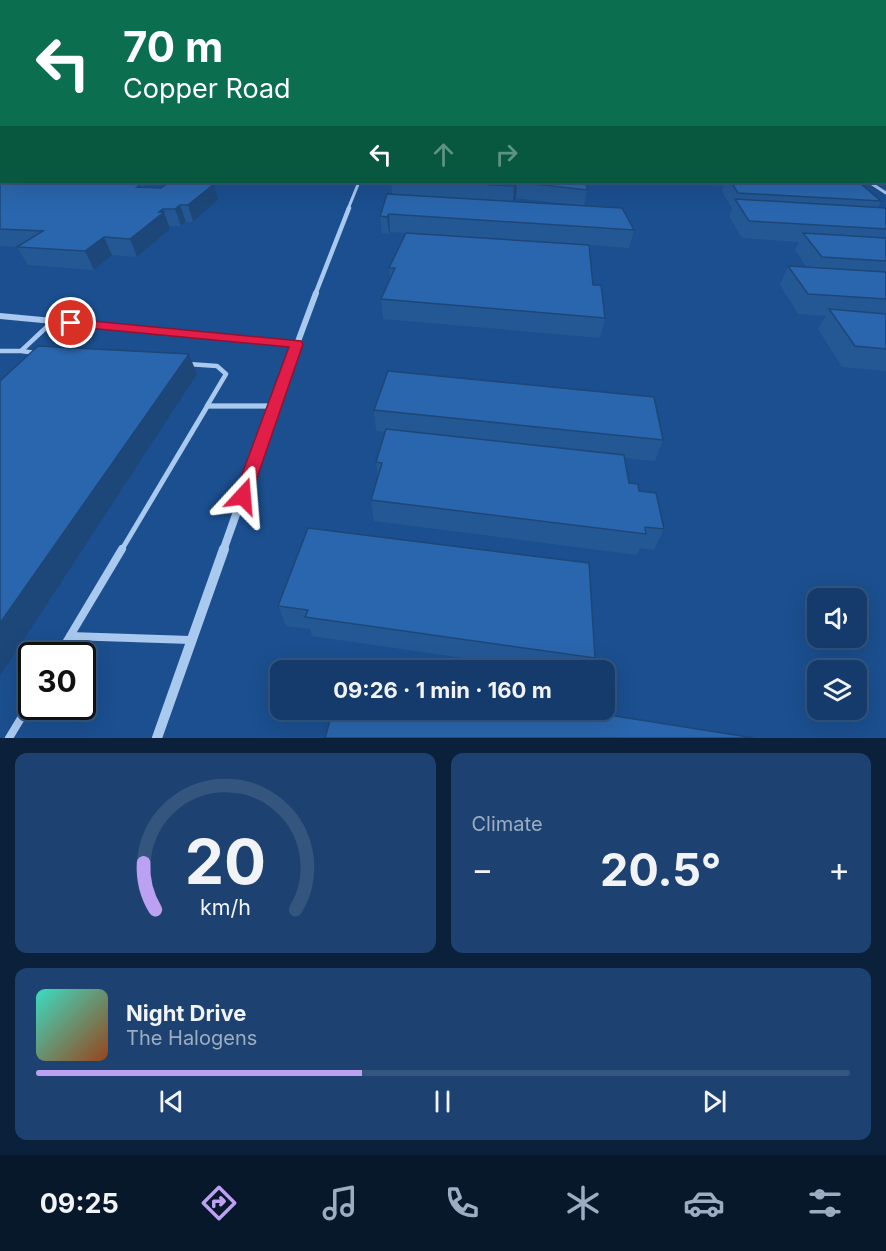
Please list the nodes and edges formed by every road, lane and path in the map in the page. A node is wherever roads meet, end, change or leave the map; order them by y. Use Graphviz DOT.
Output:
graph roads {
  1 [pos="359,183"];
  2 [pos="871,183"];
  3 [pos="886,193"];
  4 [pos="0,316"];
  5 [pos="53,321"];
  6 [pos="296,344"];
  7 [pos="0,351"];
  8 [pos="21,351"];
  9 [pos="44,353"];
  10 [pos="182,364"];
  11 [pos="208,406"];
  12 [pos="274,406"];
  13 [pos="70,636"];
  14 [pos="192,640"];
  15 [pos="66,642"];
  16 [pos="20,720"];
  17 [pos="9,738"];
  18 [pos="157,738"];
  1 -- 6 [label="street"];
  2 -- 3 [label="street"];
  4 -- 5 [label="street"];
  5 -- 6 [label="street"];
  5 -- 8 [label="lane"];
  6 -- 12 [label="street"];
  7 -- 8 [label="lane"];
  8 -- 9 [label="lane"];
  10 -- 11 [label="lane"];
  11 -- 12 [label="lane"];
  11 -- 13 [label="lane"];
  12 -- 14 [label="street"];
  13 -- 14 [label="lane"];
  13 -- 15 [label="lane"];
  14 -- 18 [label="street"];
  16 -- 17 [label="lane"];
}
